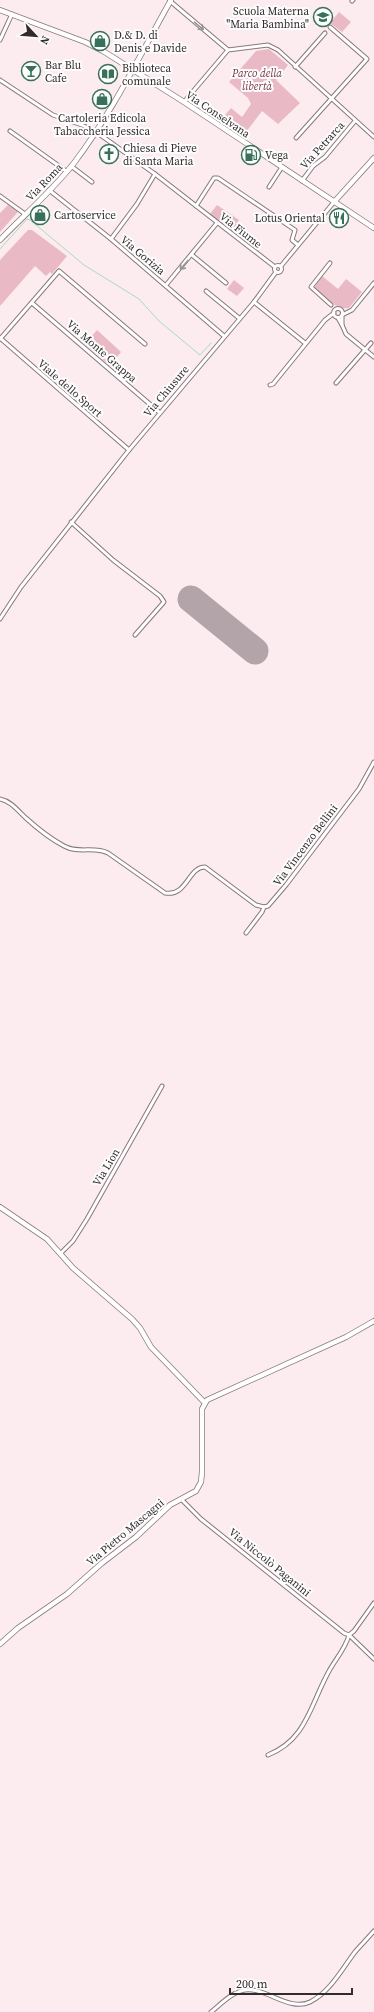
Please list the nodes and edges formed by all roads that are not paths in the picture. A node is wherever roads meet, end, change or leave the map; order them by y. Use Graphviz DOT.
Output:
graph roads {
  1 [pos="170,1"];
  2 [pos="0,10"];
  3 [pos="12,14"];
  4 [pos="330,27"];
  5 [pos="325,34"];
  6 [pos="0,40"];
  7 [pos="228,50"];
  8 [pos="295,66"];
  9 [pos="132,69"];
  10 [pos="0,80"];
  11 [pos="332,100"];
  12 [pos="184,102"];
  13 [pos="355,121"];
  14 [pos="10,131"];
  15 [pos="95,132"];
  16 [pos="374,137"];
  17 [pos="296,138"];
  18 [pos="374,158"];
  19 [pos="71,166"];
  20 [pos="282,167"];
  21 [pos="66,171"];
  22 [pos="155,174"];
  23 [pos="302,181"];
  24 [pos="92,182"];
  25 [pos="269,187"];
  26 [pos="49,190"];
  27 [pos="0,196"];
  28 [pos="334,202"];
  29 [pos="196,206"];
  30 [pos="25,214"];
  31 [pos="217,223"];
  32 [pos="374,228"];
  33 [pos="111,239"];
  34 [pos="0,240"];
  35 [pos="298,245"];
  36 [pos="192,256"];
  37 [pos="330,262"];
  38 [pos="281,266"];
  39 [pos="275,267"];
  40 [pos="276,272"];
  41 [pos="226,283"];
  42 [pos="374,283"];
  43 [pos="166,285"];
  44 [pos="206,291"];
  45 [pos="32,302"];
  46 [pos="254,302"];
  47 [pos="331,305"];
  48 [pos="340,309"];
  49 [pos="352,310"];
  50 [pos="335,315"];
  51 [pos="342,315"];
  52 [pos="240,318"];
  53 [pos="342,325"];
  54 [pos="224,336"];
  55 [pos="0,339"];
  56 [pos="306,343"];
  57 [pos="371,343"];
  58 [pos="145,344"];
  59 [pos="365,350"];
  60 [pos="374,357"];
  61 [pos="336,383"];
  62 [pos="270,385"];
  63 [pos="159,412"];
  64 [pos="129,450"];
  65 [pos="71,522"];
  66 [pos="0,619"];
  67 [pos="135,635"];
  68 [pos="374,762"];
  69 [pos="0,799"];
  70 [pos="264,907"];
  71 [pos="246,933"];
  72 [pos="162,1086"];
  73 [pos="0,1207"];
  74 [pos="61,1253"];
  75 [pos="374,1321"];
  76 [pos="204,1402"];
  77 [pos="182,1500"];
  78 [pos="374,1603"];
  79 [pos="349,1635"];
  80 [pos="0,1644"];
  81 [pos="374,1659"];
  82 [pos="268,1755"];
  83 [pos="374,1931"];
  84 [pos="211,2012"];
  1 -- 7 [label="street, one-way"];
  1 -- 9 [label="street, Via Roma"];
  2 -- 3 [label="street, Via Conselvana"];
  3 -- 6 [label="street"];
  3 -- 9 [label="street, Via Conselvana"];
  4 -- 11 [label="street"];
  5 -- 8 [label="street"];
  7 -- 8 [label="street"];
  7 -- 12 [label="street"];
  8 -- 11 [label="street"];
  9 -- 12 [label="street, Via Conselvana"];
  9 -- 15 [label="street, Via Roma"];
  10 -- 15 [label="street, Via Fiume"];
  11 -- 13 [label="street"];
  11 -- 17 [label="street"];
  12 -- 20 [label="street, Via Conselvana"];
  13 -- 16 [label="street"];
  13 -- 23 [label="street, Via Petrarca"];
  14 -- 21 [label="street"];
  15 -- 19 [label="street, Via Roma"];
  15 -- 22 [label="street, Via Fiume"];
  18 -- 28 [label="street"];
  19 -- 21 [label="street, Via Roma"];
  19 -- 24 [label="street"];
  20 -- 23 [label="street, Via Conselvana"];
  20 -- 25 [label="street"];
  21 -- 26 [label="street, Via Roma"];
  22 -- 29 [label="street, Via Fiume"];
  22 -- 33 [label="street"];
  23 -- 28 [label="street, Via Conselvana"];
  26 -- 30 [label="street, Via Roma"];
  26 -- 33 [label="street, Via Gorizia"];
  27 -- 30 [label="street"];
  28 -- 32 [label="street, Via Conselvana"];
  28 -- 35 [label="street, Via Chiusure"];
  29 -- 31 [label="street, Via Fiume"];
  29 -- 35 [label="street"];
  30 -- 34 [label="street, Via Roma"];
  31 -- 36 [label="street"];
  31 -- 39 [label="street, Via Fiume"];
  33 -- 43 [label="street, Via Gorizia"];
  35 -- 38 [label="street, Via Chiusure"];
  36 -- 41 [label="street"];
  36 -- 43 [label="street, one-way"];
  37 -- 47 [label="street"];
  38 -- 39 [label="street"];
  38 -- 40 [label="street, Via Chiusure"];
  39 -- 40 [label="street"];
  40 -- 46 [label="street, Via Chiusure"];
  42 -- 49 [label="street"];
  43 -- 54 [label="street, Via Gorizia"];
  44 -- 52 [label="street"];
  45 -- 55 [label="street"];
  45 -- 58 [label="street"];
  45 -- 63 [label="street, Via Monte Grappa"];
  46 -- 52 [label="street, Via Chiusure"];
  46 -- 56 [label="street"];
  47 -- 48 [label="street"];
  47 -- 50 [label="street"];
  48 -- 49 [label="street"];
  48 -- 50 [label="street"];
  48 -- 51 [label="street"];
  49 -- 51 [label="street"];
  50 -- 51 [label="street"];
  50 -- 53 [label="street"];
  50 -- 56 [label="street"];
  51 -- 53 [label="street"];
  52 -- 54 [label="street, Via Chiusure"];
  53 -- 59 [label="street"];
  54 -- 63 [label="street, Via Chiusure"];
  55 -- 64 [label="street, Viale dello Sport"];
  56 -- 62 [label="street"];
  57 -- 59 [label="street"];
  59 -- 60 [label="street"];
  59 -- 61 [label="street"];
  63 -- 64 [label="street, Via Chiusure"];
  64 -- 65 [label="street, Via Chiusure"];
  65 -- 66 [label="street, Via Chiusure"];
  65 -- 67 [label="street"];
  68 -- 70 [label="street, Via Vincenzo Bellini"];
  69 -- 70 [label="street"];
  70 -- 71 [label="street, Via Vincenzo Bellini"];
  72 -- 74 [label="street, Via Lion"];
  73 -- 74 [label="street"];
  74 -- 76 [label="street"];
  75 -- 76 [label="street"];
  76 -- 77 [label="street, Via Pietro Mascagni"];
  77 -- 79 [label="street, Via Niccolò Paganini"];
  77 -- 80 [label="street, Via Pietro Mascagni"];
  78 -- 79 [label="street"];
  79 -- 81 [label="street, Via Niccolò Paganini"];
  79 -- 82 [label="street"];
  83 -- 84 [label="street"];
}
